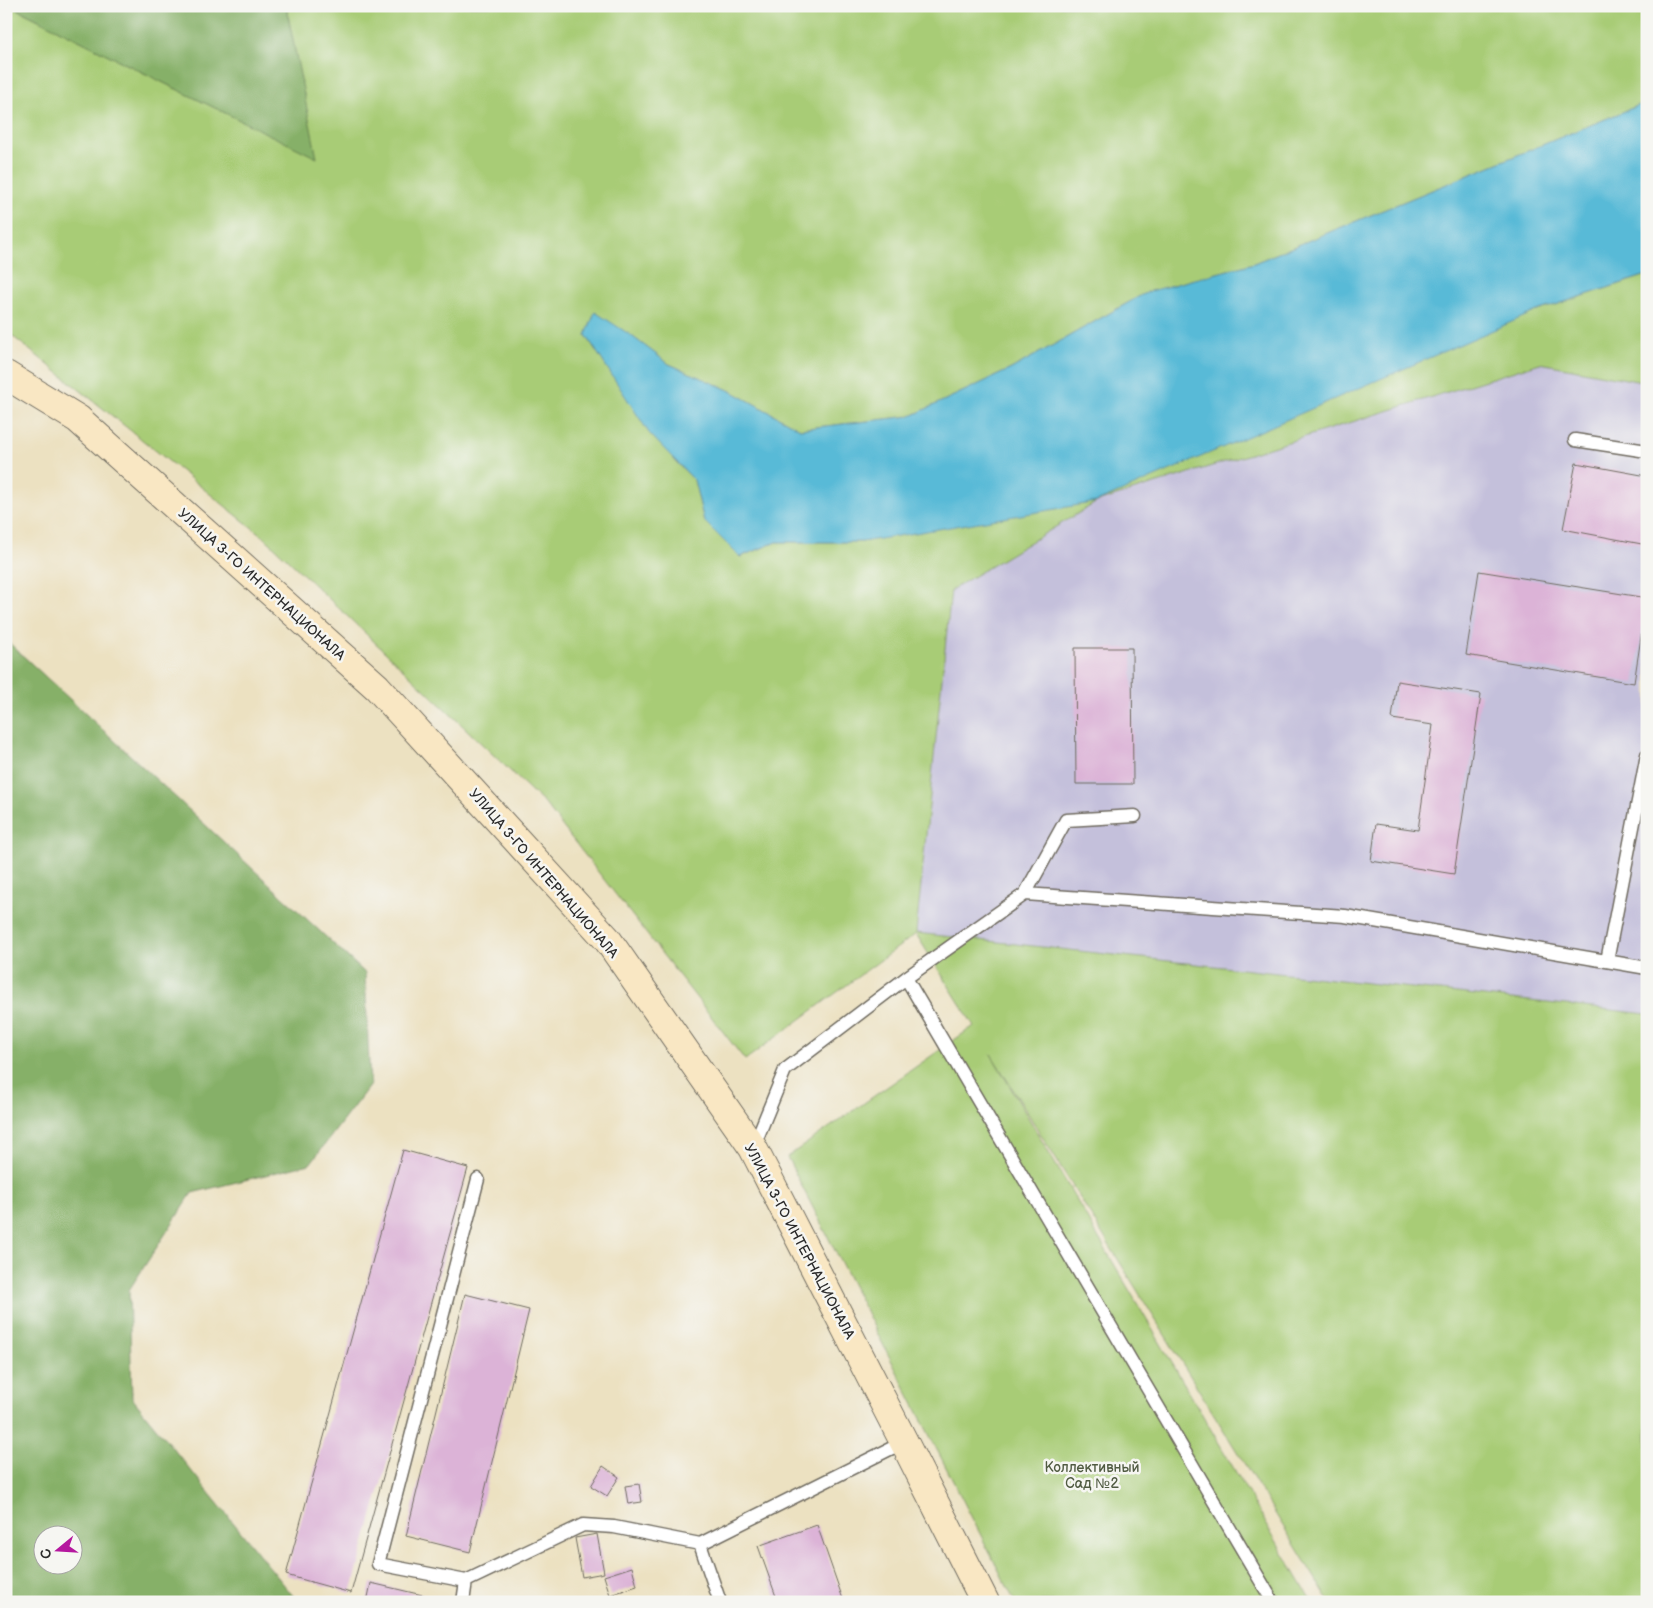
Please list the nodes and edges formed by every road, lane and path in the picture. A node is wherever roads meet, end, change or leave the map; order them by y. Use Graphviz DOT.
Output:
graph roads {
  1 [pos="6,375"];
  2 [pos="1575,440"];
  3 [pos="1647,450"];
  4 [pos="1647,755"];
  5 [pos="1135,816"];
  6 [pos="1025,894"];
  7 [pos="1607,961"];
  8 [pos="1647,968"];
  9 [pos="906,978"];
  10 [pos="752,1148"];
  11 [pos="478,1179"];
  12 [pos="904,1442"];
  13 [pos="700,1544"];
  14 [pos="466,1581"];
  15 [pos="463,1602"];
  16 [pos="720,1602"];
  17 [pos="985,1602"];
  18 [pos="1273,1602"];
  1 -- 10 [label="main road, УЛИЦА 3-ГО ИНТЕРНАЦИОНАЛА"];
  2 -- 3 [label="lane"];
  4 -- 7 [label="lane"];
  5 -- 6 [label="lane"];
  6 -- 7 [label="lane"];
  6 -- 9 [label="lane"];
  7 -- 8 [label="lane"];
  9 -- 10 [label="lane"];
  9 -- 18 [label="lane"];
  10 -- 12 [label="main road, УЛИЦА 3-ГО ИНТЕРНАЦИОНАЛА"];
  11 -- 14 [label="lane"];
  12 -- 13 [label="lane"];
  12 -- 17 [label="main road, УЛИЦА 3-ГО ИНТЕРНАЦИОНАЛА"];
  13 -- 14 [label="lane"];
  13 -- 16 [label="lane"];
  14 -- 15 [label="lane"];
}
